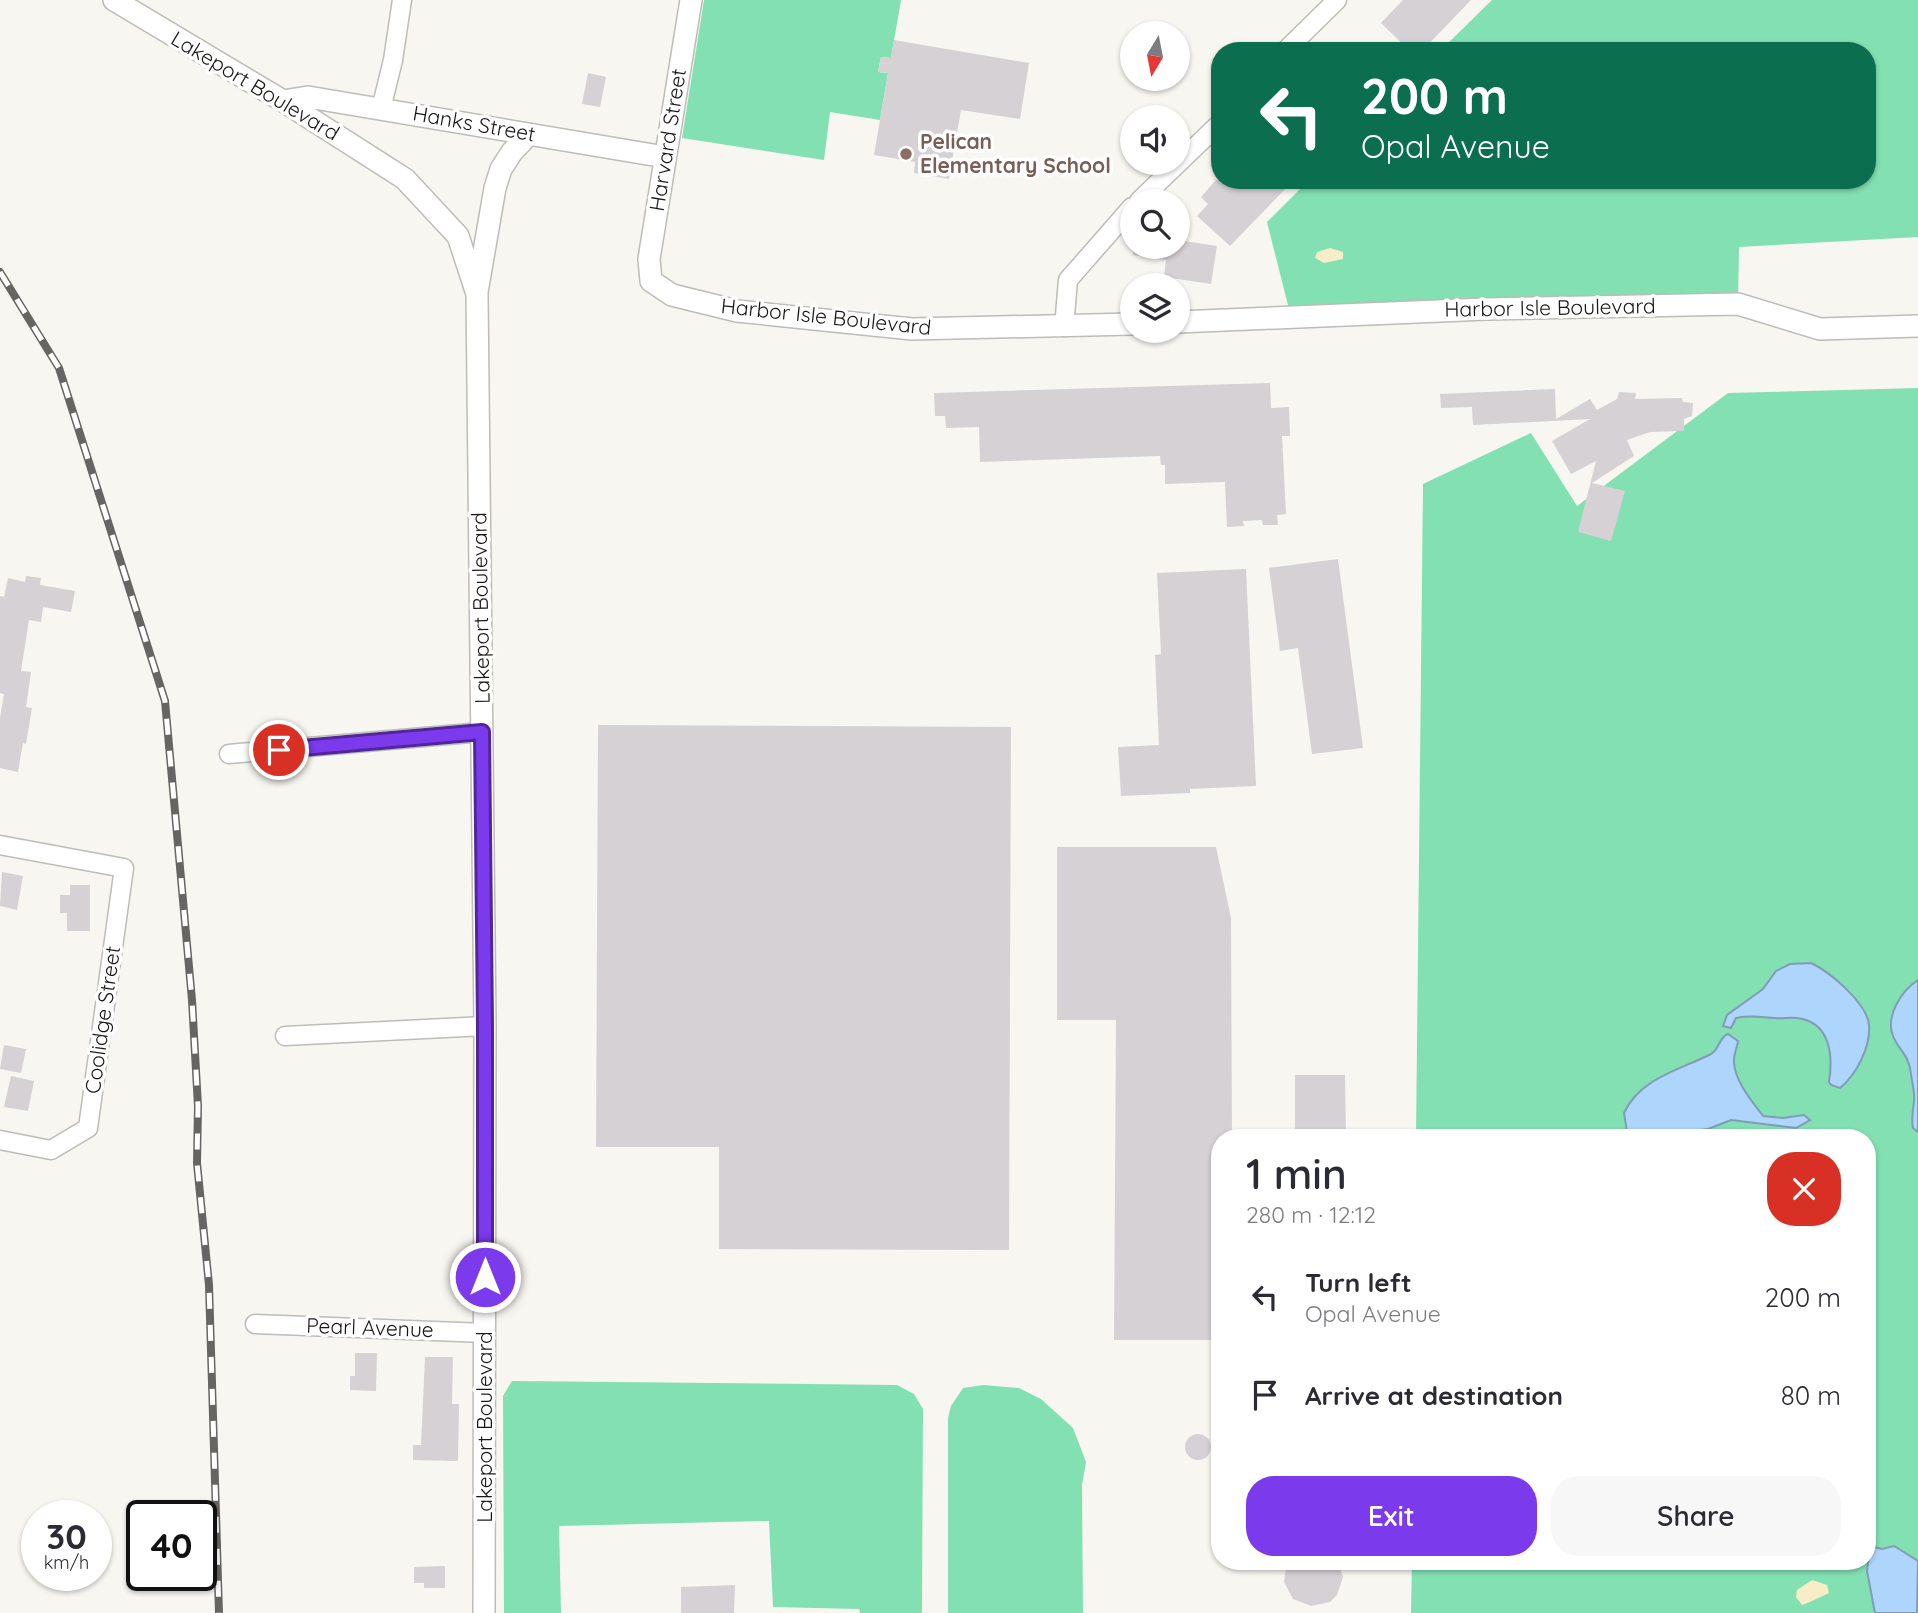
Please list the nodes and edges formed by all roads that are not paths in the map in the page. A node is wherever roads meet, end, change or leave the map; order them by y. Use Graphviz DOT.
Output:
graph roads {
  1 [pos="114,0"];
  2 [pos="402,0"];
  3 [pos="691,0"];
  4 [pos="1337,0"];
  5 [pos="1294,42"];
  6 [pos="283,101"];
  7 [pos="381,109"];
  8 [pos="1211,132"];
  9 [pos="529,134"];
  10 [pos="665,157"];
  11 [pos="1151,189"];
  12 [pos="1120,221"];
  13 [pos="651,281"];
  14 [pos="477,295"];
  15 [pos="1190,321"];
  16 [pos="1120,325"];
  17 [pos="1918,326"];
  18 [pos="1064,327"];
  19 [pos="482,732"];
  20 [pos="229,754"];
  21 [pos="0,845"];
  22 [pos="485,1026"];
  23 [pos="285,1036"];
  24 [pos="0,1140"];
  25 [pos="255,1324"];
  26 [pos="485,1333"];
  27 [pos="484,1613"];
  1 -- 6 [label="street, Lakeport Boulevard"];
  2 -- 7 [label="street"];
  3 -- 10 [label="street, Harvard Street"];
  4 -- 5 [label="street"];
  6 -- 7 [label="street, Hanks Street"];
  6 -- 14 [label="street, Lakeport Boulevard"];
  7 -- 9 [label="street, Hanks Street"];
  8 -- 11 [label="street"];
  9 -- 10 [label="street, Hanks Street"];
  9 -- 14 [label="street"];
  10 -- 13 [label="street, Harvard Street"];
  12 -- 18 [label="street"];
  13 -- 18 [label="street, Harbor Isle Boulevard"];
  14 -- 19 [label="street, Lakeport Boulevard"];
  15 -- 17 [label="street, Harbor Isle Boulevard"];
  16 -- 18 [label="street, Harbor Isle Boulevard"];
  19 -- 20 [label="street"];
  19 -- 22 [label="street, Lakeport Boulevard"];
  21 -- 24 [label="street, Coolidge Street"];
  22 -- 23 [label="street"];
  22 -- 26 [label="street, Lakeport Boulevard"];
  25 -- 26 [label="street, Pearl Avenue"];
  26 -- 27 [label="street, Lakeport Boulevard"];
}
